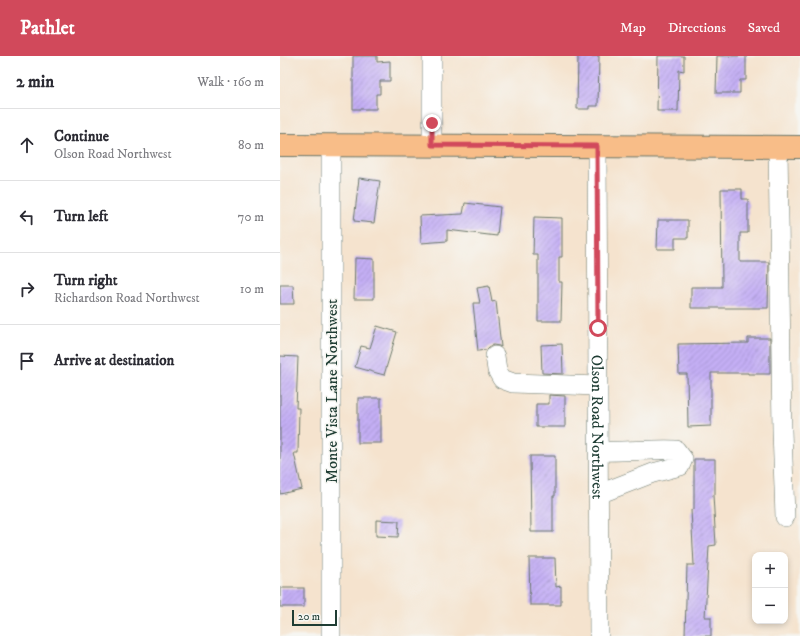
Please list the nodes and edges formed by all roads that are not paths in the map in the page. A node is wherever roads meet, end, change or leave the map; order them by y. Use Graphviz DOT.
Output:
graph roads {
  1 [pos="432,56"];
  2 [pos="280,145"];
  3 [pos="331,145"];
  4 [pos="432,145"];
  5 [pos="597,146"];
  6 [pos="778,146"];
  7 [pos="800,147"];
  8 [pos="495,356"];
  9 [pos="598,386"];
  10 [pos="599,451"];
  11 [pos="599,494"];
  12 [pos="785,517"];
  13 [pos="331,636"];
  14 [pos="599,636"];
  1 -- 4 [label="street"];
  2 -- 3 [label="main road"];
  3 -- 4 [label="main road"];
  3 -- 13 [label="street, Monte Vista Lane Northwest"];
  4 -- 5 [label="main road"];
  5 -- 6 [label="main road"];
  5 -- 9 [label="street, Olson Road Northwest"];
  6 -- 7 [label="main road"];
  6 -- 12 [label="street"];
  8 -- 9 [label="street"];
  9 -- 10 [label="street, Olson Road Northwest"];
  10 -- 11 [label="street, Olson Road Northwest"];
  10 -- 11 [label="street"];
  11 -- 14 [label="street, Olson Road Northwest"];
}
